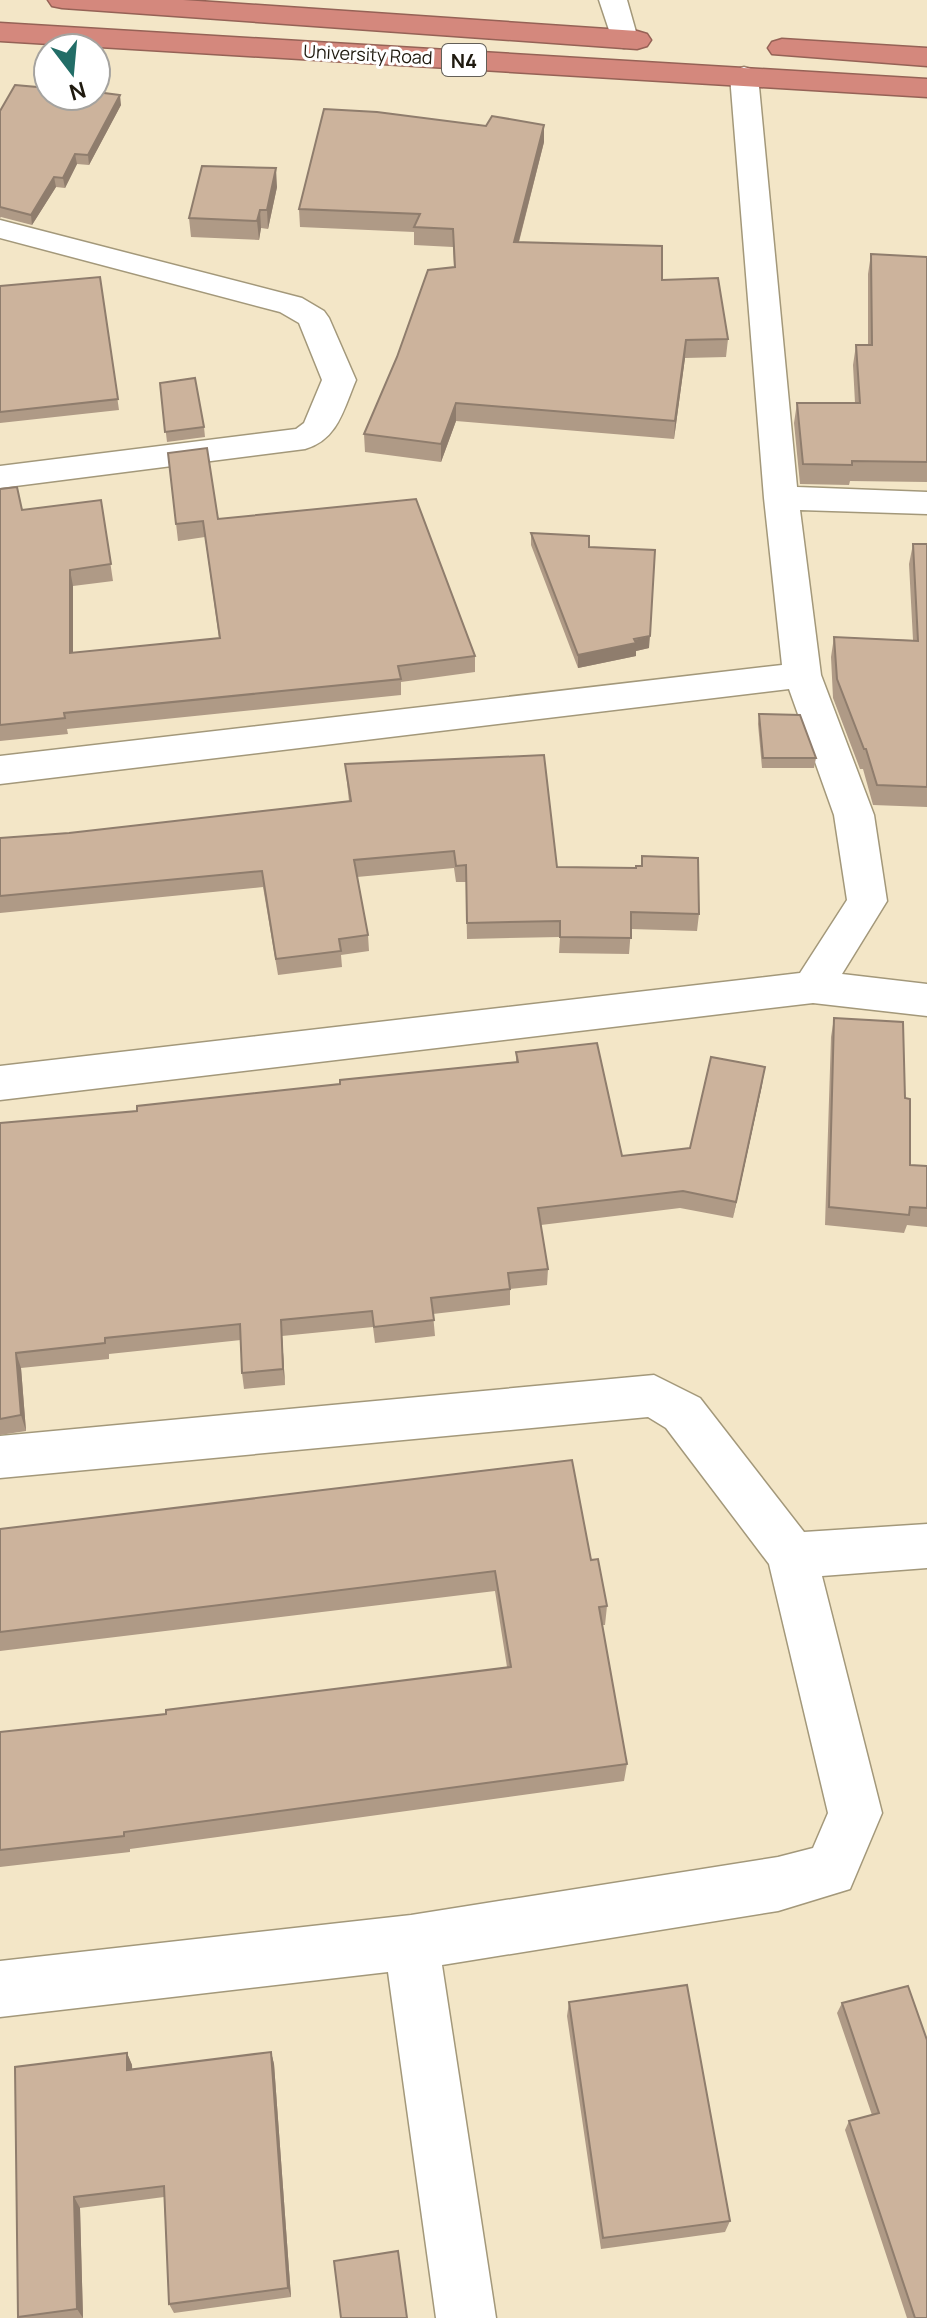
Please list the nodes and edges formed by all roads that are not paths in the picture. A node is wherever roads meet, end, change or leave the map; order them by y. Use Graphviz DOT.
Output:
graph roads {
  1 [pos="62,0"];
  2 [pos="613,0"];
  3 [pos="0,32"];
  4 [pos="624,39"];
  5 [pos="672,42"];
  6 [pos="927,57"];
  7 [pos="748,61"];
  8 [pos="927,88"];
  9 [pos="0,229"];
  10 [pos="0,477"];
  11 [pos="781,498"];
  12 [pos="927,503"];
  13 [pos="802,675"];
  14 [pos="0,770"];
  15 [pos="813,987"];
  16 [pos="927,1000"];
  17 [pos="0,1083"];
  18 [pos="0,1457"];
  19 [pos="927,1546"];
  20 [pos="792,1555"];
  21 [pos="411,1942"];
  22 [pos="0,1989"];
  23 [pos="466,2318"];
  1 -- 4 [label="highway, University Road / N4"];
  2 -- 4 [label="street"];
  3 -- 7 [label="highway, University Road / N4"];
  4 -- 5 [label="highway, University Road / N4"];
  6 -- 7 [label="highway, University Road / N4"];
  7 -- 8 [label="highway, University Road / N4"];
  7 -- 11 [label="street"];
  9 -- 10 [label="street"];
  11 -- 12 [label="street"];
  11 -- 13 [label="street"];
  13 -- 14 [label="street"];
  13 -- 15 [label="street"];
  15 -- 16 [label="street"];
  15 -- 17 [label="street"];
  18 -- 20 [label="street"];
  19 -- 20 [label="street"];
  20 -- 21 [label="street"];
  21 -- 22 [label="street"];
  21 -- 23 [label="street"];
}
